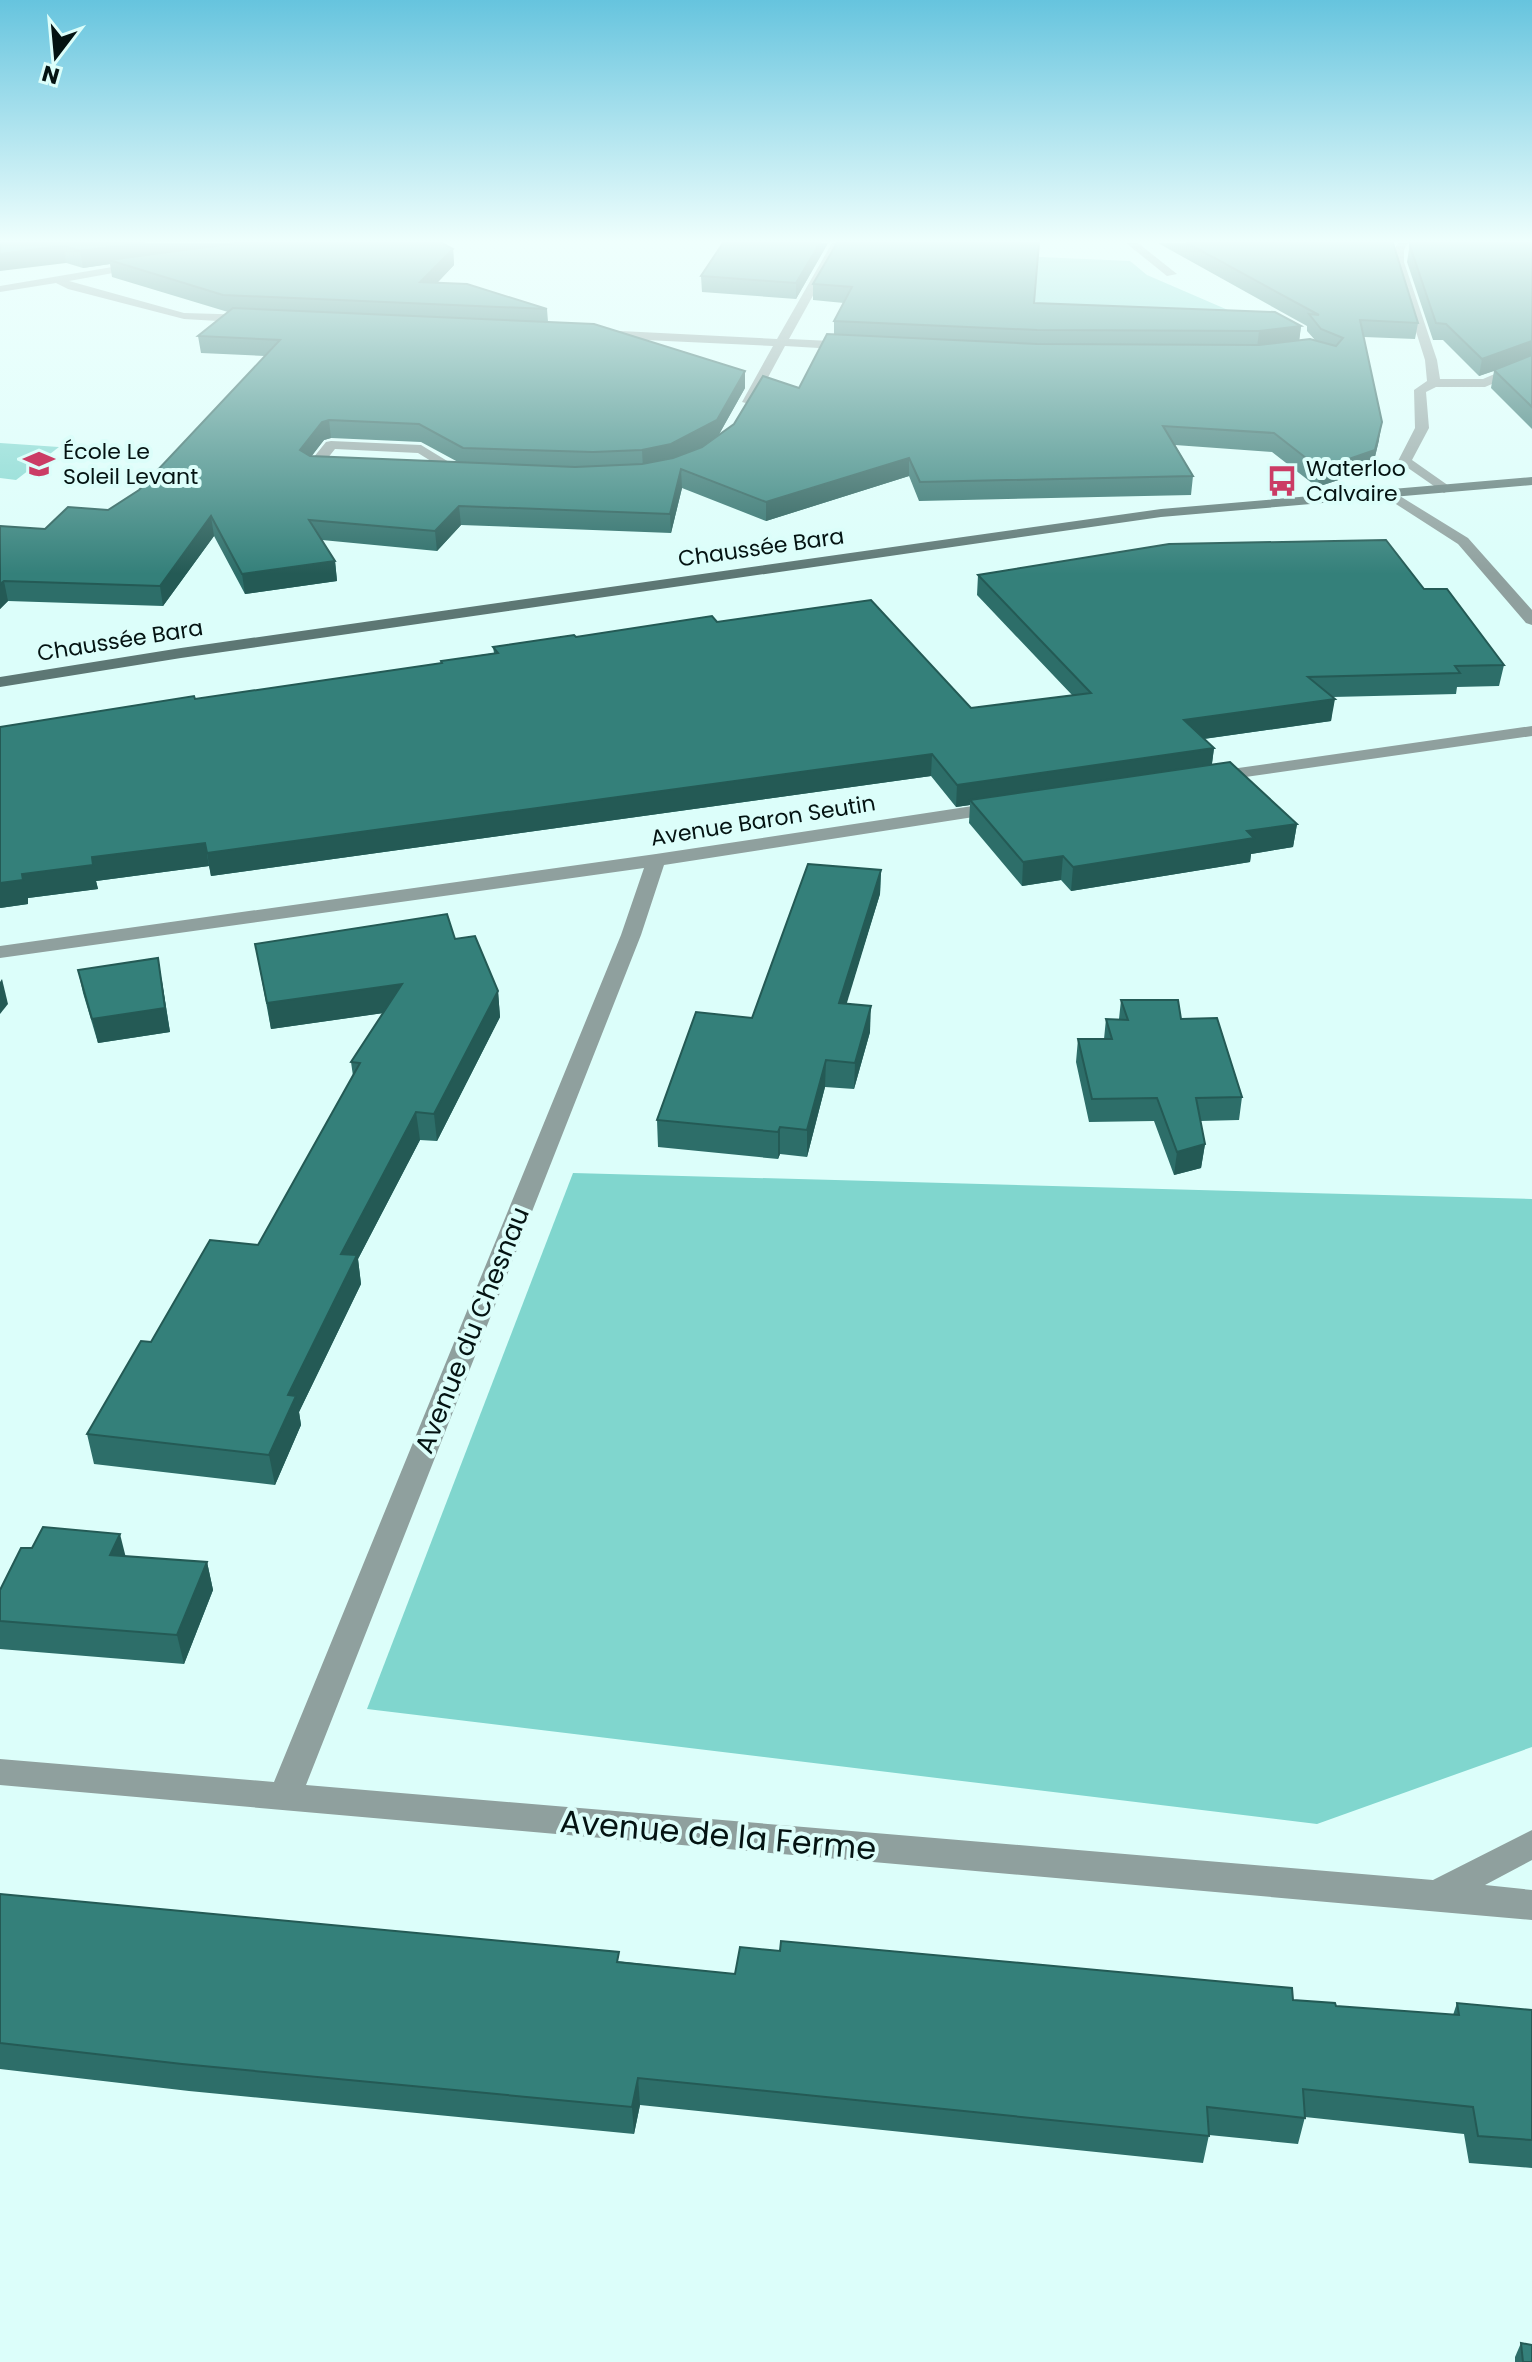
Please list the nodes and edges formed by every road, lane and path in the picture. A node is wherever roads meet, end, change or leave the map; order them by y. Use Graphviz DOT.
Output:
graph roads {
  1 [pos="775,353"];
  2 [pos="1429,353"];
  3 [pos="1532,362"];
  4 [pos="1434,383"];
  5 [pos="739,416"];
  6 [pos="342,469"];
  7 [pos="431,472"];
  8 [pos="1532,481"];
  9 [pos="1444,489"];
  10 [pos="1390,494"];
  11 [pos="1514,596"];
  12 [pos="1532,596"];
  13 [pos="1532,620"];
  14 [pos="0,682"];
  15 [pos="1532,731"];
  16 [pos="1186,780"];
  17 [pos="1014,806"];
  18 [pos="656,860"];
  19 [pos="0,952"];
  20 [pos="0,1772"];
  21 [pos="284,1798"];
  22 [pos="1532,1844"];
  23 [pos="1436,1895"];
  24 [pos="1532,1905"];
  1 -- 5 [label="street"];
  2 -- 4 [label="street"];
  3 -- 4 [label="street"];
  4 -- 9 [label="street"];
  6 -- 7 [label="street"];
  8 -- 9 [label="main road, Chaussée Bara"];
  9 -- 10 [label="main road, Chaussée Bara"];
  10 -- 11 [label="street"];
  10 -- 14 [label="main road, Chaussée Bara"];
  11 -- 12 [label="street"];
  11 -- 13 [label="street"];
  15 -- 16 [label="street"];
  17 -- 18 [label="street, Avenue Baron Seutin"];
  18 -- 19 [label="street, Avenue Baron Seutin"];
  18 -- 21 [label="street, Avenue du Chesnau"];
  20 -- 21 [label="street, Avenue de la Ferme"];
  21 -- 23 [label="street, Avenue de la Ferme"];
  22 -- 23 [label="street"];
  23 -- 24 [label="street, Avenue de la Ferme"];
}
